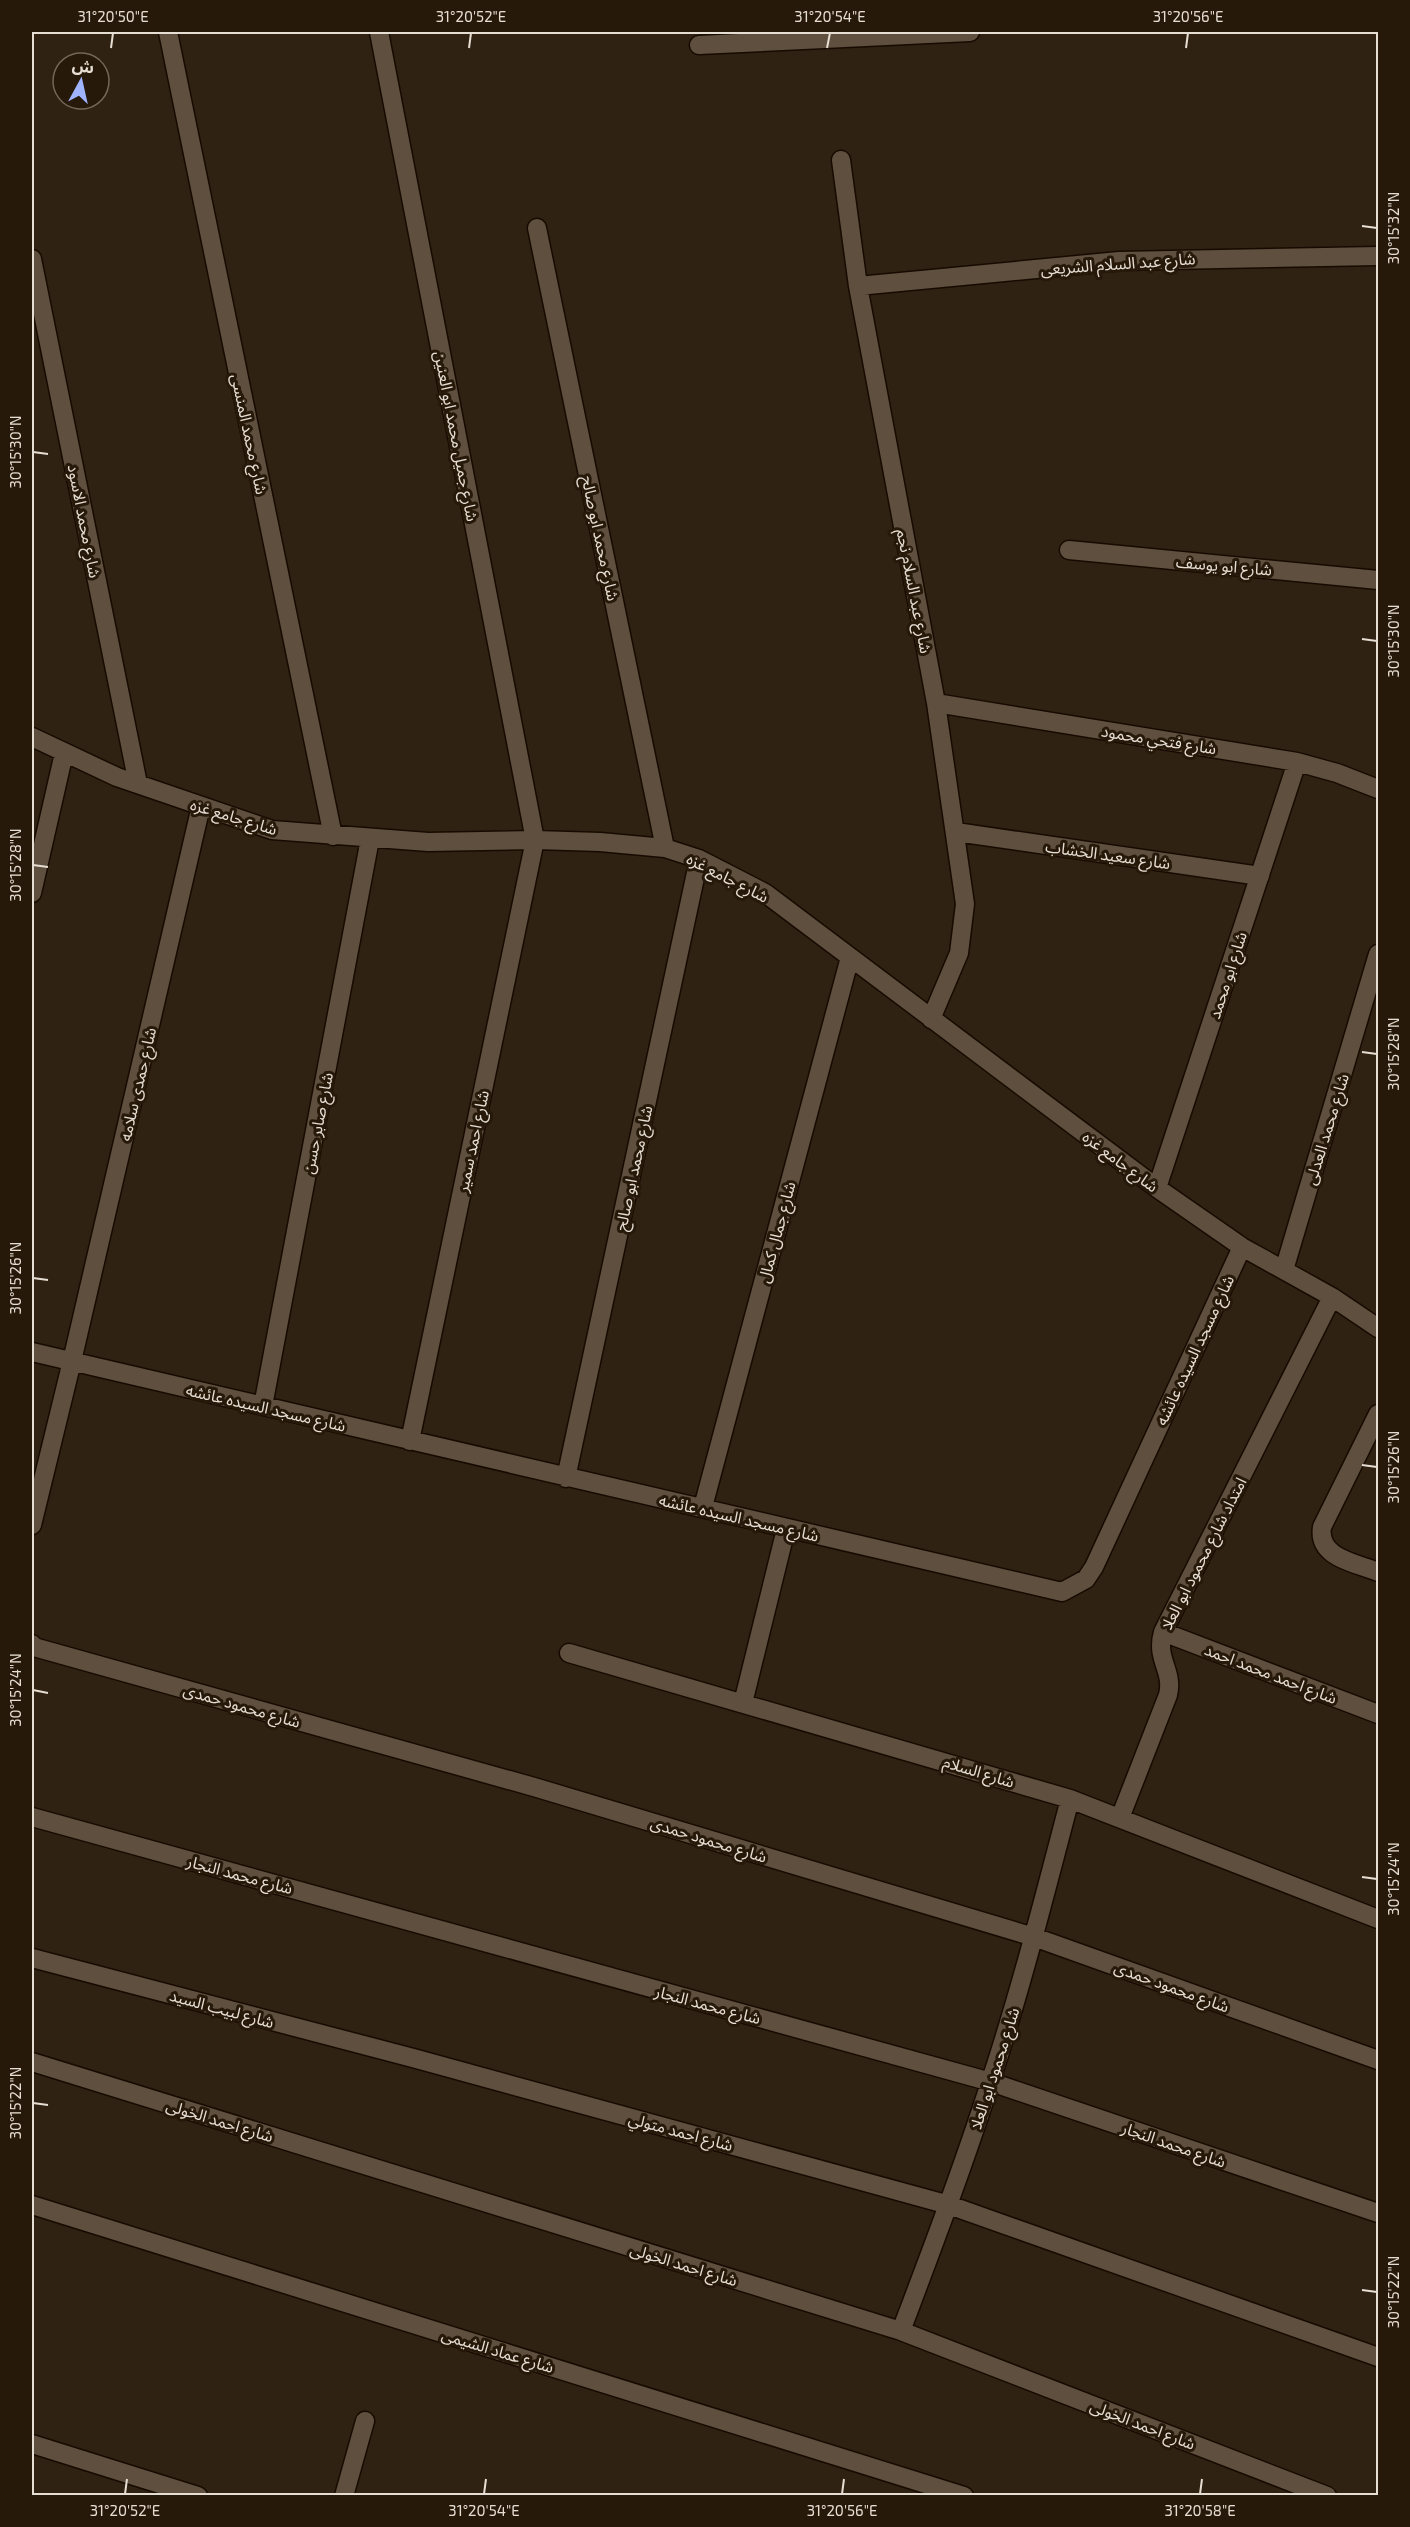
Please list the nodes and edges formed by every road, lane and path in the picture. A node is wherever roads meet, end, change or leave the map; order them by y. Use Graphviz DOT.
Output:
graph roads {
  1 [pos="168,32"];
  2 [pos="379,32"];
  3 [pos="970,32"];
  4 [pos="878,34"];
  5 [pos="722,38"];
  6 [pos="699,45"];
  7 [pos="841,160"];
  8 [pos="537,228"];
  9 [pos="1378,256"];
  10 [pos="32,259"];
  11 [pos="858,286"];
  12 [pos="1069,550"];
  13 [pos="1378,580"];
  14 [pos="936,703"];
  15 [pos="32,737"];
  16 [pos="64,753"];
  17 [pos="1297,762"];
  18 [pos="138,784"];
  19 [pos="1378,789"];
  20 [pos="201,806"];
  21 [pos="956,832"];
  22 [pos="333,836"];
  23 [pos="370,839"];
  24 [pos="535,840"];
  25 [pos="665,848"];
  26 [pos="699,859"];
  27 [pos="1260,876"];
  28 [pos="32,894"];
  29 [pos="1378,954"];
  30 [pos="850,957"];
  31 [pos="931,1019"];
  32 [pos="1157,1188"];
  33 [pos="1242,1246"];
  34 [pos="1284,1270"];
  35 [pos="1332,1297"];
  36 [pos="1378,1328"];
  37 [pos="32,1352"];
  38 [pos="72,1361"];
  39 [pos="263,1406"];
  40 [pos="1378,1414"];
  41 [pos="410,1441"];
  42 [pos="566,1478"];
  43 [pos="703,1507"];
  44 [pos="32,1525"];
  45 [pos="786,1529"];
  46 [pos="1378,1572"];
  47 [pos="1163,1632"];
  48 [pos="32,1644"];
  49 [pos="569,1653"];
  50 [pos="743,1703"];
  51 [pos="1378,1714"];
  52 [pos="1070,1799"];
  53 [pos="32,1817"];
  54 [pos="1120,1818"];
  55 [pos="1378,1919"];
  56 [pos="1034,1937"];
  57 [pos="32,1958"];
  58 [pos="413,2058"];
  59 [pos="1378,2060"];
  60 [pos="32,2062"];
  61 [pos="991,2082"];
  62 [pos="32,2205"];
  63 [pos="949,2205"];
  64 [pos="1378,2213"];
  65 [pos="901,2331"];
  66 [pos="1378,2357"];
  67 [pos="365,2421"];
  68 [pos="32,2444"];
  69 [pos="198,2496"];
  70 [pos="344,2496"];
  71 [pos="964,2496"];
  72 [pos="1327,2496"];
  1 -- 22 [label="street, شارع محمد المنسى"];
  2 -- 24 [label="street, شارع جميل محمد ابو العنين"];
  3 -- 4 [label="street"];
  4 -- 5 [label="street"];
  5 -- 6 [label="street"];
  7 -- 11 [label="street, شارع عبد السلام نجم"];
  8 -- 25 [label="street, شارع محمد ابو صالح"];
  9 -- 11 [label="street, شارع عبد السلام الشريعى"];
  10 -- 18 [label="street, شارع محمد الاسود"];
  11 -- 14 [label="street, شارع عبد السلام نجم"];
  12 -- 13 [label="street, شارع ابو يوسف"];
  14 -- 17 [label="street, شارع فتحي محمود"];
  14 -- 21 [label="street, شارع عبد السلام نجم"];
  15 -- 16 [label="street, شارع جامع غزه"];
  16 -- 18 [label="street, شارع جامع غزه"];
  16 -- 28 [label="street"];
  17 -- 19 [label="street, شارع فتحي محمود"];
  17 -- 27 [label="street, شارع ابو محمد"];
  18 -- 20 [label="street, شارع جامع غزه"];
  20 -- 22 [label="street, شارع جامع غزه"];
  20 -- 38 [label="street, شارع حمدى سلامه"];
  21 -- 27 [label="street, شارع سعيد الخشاب"];
  21 -- 31 [label="street, شارع عبد السلام نجم"];
  22 -- 23 [label="street, شارع جامع غزه"];
  23 -- 24 [label="street, شارع جامع غزه"];
  23 -- 39 [label="street, شارع صابر حسن"];
  24 -- 25 [label="street, شارع جامع غزه"];
  24 -- 41 [label="street, شارع احمد سمير"];
  25 -- 26 [label="street, شارع جامع غزه"];
  26 -- 30 [label="street, شارع جامع غزه"];
  26 -- 42 [label="street, شارع محمد ابو صالح"];
  27 -- 32 [label="street, شارع ابو محمد"];
  29 -- 34 [label="street, شارع محمد العدلى"];
  30 -- 31 [label="street, شارع جامع غزه"];
  30 -- 43 [label="street, شارع جمال كمال"];
  31 -- 32 [label="street, شارع جامع غزه"];
  32 -- 33 [label="street, شارع جامع غزه"];
  33 -- 34 [label="street, شارع جامع غزه"];
  33 -- 45 [label="street, شارع مسجد السيده عائشه"];
  34 -- 35 [label="street, شارع جامع غزه"];
  35 -- 36 [label="street, شارع جامع غزه"];
  35 -- 47 [label="street, امتداد شارع محمود ابو العلا"];
  37 -- 38 [label="street, شارع مسجد السيده عائشه"];
  38 -- 39 [label="street, شارع مسجد السيده عائشه"];
  38 -- 44 [label="street, شارع حمدى سلامه"];
  39 -- 41 [label="street, شارع مسجد السيده عائشه"];
  40 -- 46 [label="street"];
  41 -- 42 [label="street, شارع مسجد السيده عائشه"];
  42 -- 43 [label="street, شارع مسجد السيده عائشه"];
  43 -- 45 [label="street, شارع مسجد السيده عائشه"];
  45 -- 50 [label="street"];
  47 -- 51 [label="street, شارع احمد محمد احمد"];
  47 -- 54 [label="street, امتداد شارع محمود ابو العلا"];
  48 -- 56 [label="street, شارع محمود حمدى"];
  49 -- 50 [label="street, شارع السلام"];
  50 -- 52 [label="street, شارع السلام"];
  52 -- 54 [label="street, شارع السلام"];
  52 -- 56 [label="street, شارع محمود ابو العلا"];
  53 -- 61 [label="street, شارع محمد النجار"];
  54 -- 55 [label="street, شارع السلام"];
  56 -- 59 [label="street, شارع محمود حمدى"];
  56 -- 61 [label="street, شارع محمود ابو العلا"];
  57 -- 58 [label="street, شارع لبيب السيد"];
  58 -- 63 [label="street, شارع احمد متولي"];
  60 -- 65 [label="street, شارع احمد الخولى"];
  61 -- 63 [label="street, شارع محمود ابو العلا"];
  61 -- 64 [label="street, شارع محمد النجار"];
  62 -- 71 [label="street, شارع عماد الشيمى"];
  63 -- 65 [label="street, شارع محمود ابو العلا"];
  63 -- 66 [label="street, شارع احمد متولي"];
  65 -- 72 [label="street, شارع احمد الخولى"];
  67 -- 70 [label="street"];
  68 -- 69 [label="street"];
}
